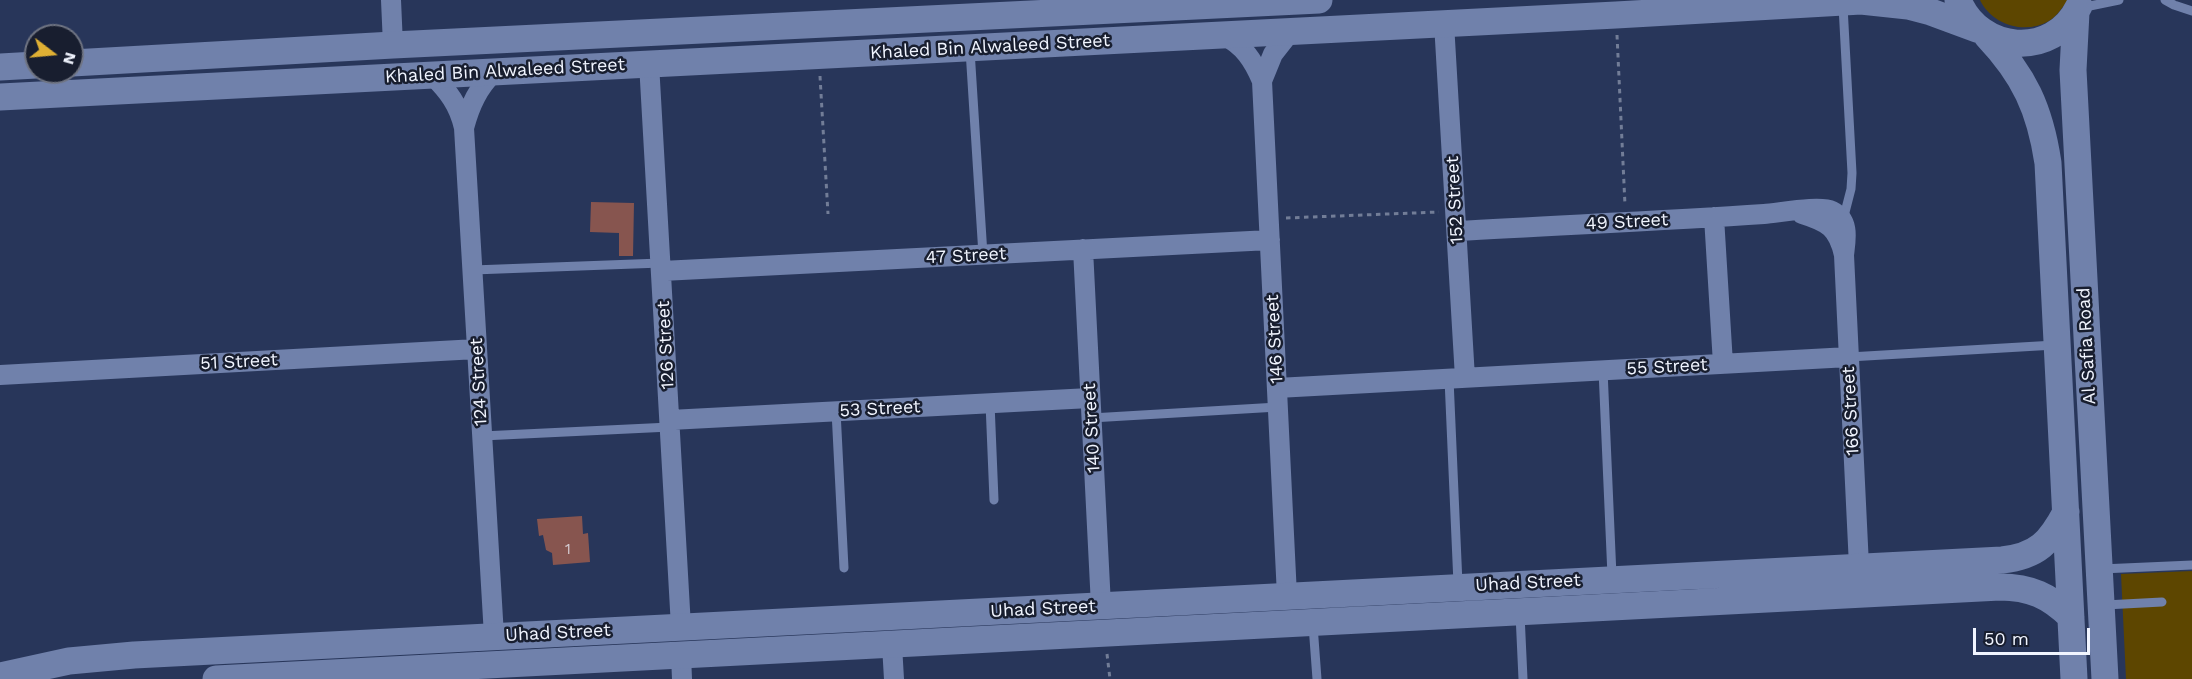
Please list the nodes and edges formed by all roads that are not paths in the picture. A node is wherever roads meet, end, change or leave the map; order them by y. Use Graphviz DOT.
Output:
graph roads {
  1 [pos="391,0"];
  2 [pos="1319,0"];
  3 [pos="1843,0"];
  4 [pos="1958,0"];
  5 [pos="2119,0"];
  6 [pos="2165,0"];
  7 [pos="1176,4"];
  8 [pos="1065,6"];
  9 [pos="2078,7"];
  10 [pos="942,9"];
  11 [pos="1552,9"];
  12 [pos="922,10"];
  13 [pos="2192,11"];
  14 [pos="873,22"];
  15 [pos="1444,23"];
  16 [pos="829,24"];
  17 [pos="1291,31"];
  18 [pos="1982,32"];
  19 [pos="1223,35"];
  20 [pos="393,45"];
  21 [pos="970,48"];
  22 [pos="873,53"];
  23 [pos="825,56"];
  24 [pos="84,62"];
  25 [pos="649,63"];
  26 [pos="24,66"];
  27 [pos="0,67"];
  28 [pos="495,71"];
  29 [pos="432,75"];
  30 [pos="1262,81"];
  31 [pos="0,97"];
  32 [pos="464,128"];
  33 [pos="1797,212"];
  34 [pos="1714,217"];
  35 [pos="1843,220"];
  36 [pos="1456,231"];
  37 [pos="1270,240"];
  38 [pos="1083,249"];
  39 [pos="983,255"];
  40 [pos="1844,255"];
  41 [pos="661,267"];
  42 [pos="473,270"];
  43 [pos="2058,345"];
  44 [pos="477,349"];
  45 [pos="1849,357"];
  46 [pos="1723,364"];
  47 [pos="1603,370"];
  48 [pos="0,375"];
  49 [pos="1457,378"];
  50 [pos="1090,398"];
  51 [pos="1277,398"];
  52 [pos="990,403"];
  53 [pos="836,411"];
  54 [pos="1091,418"];
  55 [pos="670,424"];
  56 [pos="482,436"];
  57 [pos="994,500"];
  58 [pos="2066,512"];
  59 [pos="1948,562"];
  60 [pos="2192,565"];
  61 [pos="1859,566"];
  62 [pos="844,568"];
  63 [pos="2099,569"];
  64 [pos="1613,579"];
  65 [pos="1536,582"];
  66 [pos="1458,586"];
  67 [pos="1949,590"];
  68 [pos="1287,597"];
  69 [pos="1180,602"];
  70 [pos="2162,602"];
  71 [pos="2101,605"];
  72 [pos="1101,606"];
  73 [pos="1529,611"];
  74 [pos="2071,617"];
  75 [pos="1313,622"];
  76 [pos="694,626"];
  77 [pos="1185,629"];
  78 [pos="494,636"];
  79 [pos="892,645"];
  80 [pos="242,649"];
  81 [pos="708,653"];
  82 [pos="682,667"];
  83 [pos="2,674"];
  84 [pos="297,677"];
  85 [pos="243,678"];
  86 [pos="216,679"];
  87 [pos="894,679"];
  88 [pos="1317,679"];
  89 [pos="1523,679"];
  90 [pos="2074,679"];
  91 [pos="2105,679"];
  1 -- 20 [label="street"];
  2 -- 7 [label="main road, Khaled Bin Alwaleed Street"];
  3 -- 11 [label="main road, Khaled Bin Alwaleed Street"];
  3 -- 18 [label="main road, Khaled Bin Alwaleed Street"];
  3 -- 35 [label="lane"];
  4 -- 18 [label="main road, Al Safia Road"];
  5 -- 9 [label="lane"];
  6 -- 13 [label="lane"];
  7 -- 8 [label="main road, Khaled Bin Alwaleed Street"];
  8 -- 10 [label="main road, Khaled Bin Alwaleed Street"];
  9 -- 18 [label="main road, Khaled Bin Alwaleed Street"];
  9 -- 63 [label="main road, Al Safia Road"];
  10 -- 12 [label="main road, Khaled Bin Alwaleed Street"];
  11 -- 15 [label="main road, Khaled Bin Alwaleed Street"];
  12 -- 14 [label="main road, Khaled Bin Alwaleed Street"];
  14 -- 16 [label="main road, Khaled Bin Alwaleed Street"];
  14 -- 22 [label="main road"];
  15 -- 17 [label="main road, Khaled Bin Alwaleed Street"];
  15 -- 36 [label="street, 152 Street"];
  16 -- 20 [label="main road, Khaled Bin Alwaleed Street"];
  16 -- 23 [label="main road"];
  17 -- 19 [label="main road, Khaled Bin Alwaleed Street"];
  17 -- 30 [label="street, 146 Street"];
  18 -- 43 [label="main road, Al Safia Road"];
  19 -- 21 [label="main road, Khaled Bin Alwaleed Street"];
  19 -- 30 [label="street, 146 Street"];
  20 -- 24 [label="main road, Khaled Bin Alwaleed Street"];
  21 -- 22 [label="main road, Khaled Bin Alwaleed Street"];
  21 -- 39 [label="lane"];
  22 -- 23 [label="main road, Khaled Bin Alwaleed Street"];
  23 -- 25 [label="main road, Khaled Bin Alwaleed Street"];
  25 -- 28 [label="main road, Khaled Bin Alwaleed Street"];
  25 -- 41 [label="street, 126 Street"];
  26 -- 27 [label="main road"];
  28 -- 29 [label="main road, Khaled Bin Alwaleed Street"];
  28 -- 32 [label="street, 124 Street"];
  29 -- 31 [label="main road, Khaled Bin Alwaleed Street"];
  29 -- 32 [label="street, 124 Street"];
  30 -- 37 [label="street, 146 Street"];
  32 -- 42 [label="street, 124 Street"];
  33 -- 34 [label="street, 49 Street"];
  33 -- 35 [label="street"];
  33 -- 40 [label="street, 166 Street"];
  34 -- 36 [label="street, 49 Street"];
  34 -- 46 [label="street"];
  35 -- 40 [label="street, 166 Street"];
  36 -- 49 [label="street, 152 Street"];
  37 -- 38 [label="street, 47 Street"];
  37 -- 51 [label="street, 146 Street"];
  38 -- 39 [label="street, 47 Street"];
  38 -- 50 [label="street, 140 Street"];
  39 -- 41 [label="street, 47 Street"];
  40 -- 45 [label="street, 166 Street"];
  41 -- 42 [label="lane"];
  41 -- 55 [label="street, 126 Street"];
  42 -- 44 [label="street, 124 Street"];
  43 -- 45 [label="lane, 55 Street"];
  43 -- 58 [label="main road, Al Safia Road"];
  44 -- 48 [label="street, 51 Street"];
  44 -- 56 [label="street, 124 Street"];
  45 -- 46 [label="street, 55 Street"];
  45 -- 61 [label="street, 166 Street"];
  46 -- 47 [label="street, 55 Street"];
  47 -- 49 [label="street, 55 Street"];
  47 -- 64 [label="lane"];
  49 -- 51 [label="street, 55 Street"];
  49 -- 66 [label="lane"];
  50 -- 52 [label="street, 53 Street"];
  50 -- 54 [label="street, 140 Street"];
  51 -- 54 [label="lane"];
  51 -- 68 [label="street, 146 Street"];
  52 -- 53 [label="street, 53 Street"];
  52 -- 57 [label="lane"];
  53 -- 55 [label="street, 53 Street"];
  53 -- 62 [label="lane"];
  54 -- 72 [label="street, 140 Street"];
  55 -- 56 [label="lane"];
  55 -- 76 [label="street, 126 Street"];
  56 -- 78 [label="street, 124 Street"];
  58 -- 59 [label="main road, Uhad Street"];
  58 -- 74 [label="main road, Al Safia Road"];
  59 -- 61 [label="main road, Uhad Street"];
  59 -- 67 [label="main road"];
  60 -- 63 [label="lane"];
  61 -- 64 [label="main road, Uhad Street"];
  63 -- 71 [label="main road, Al Safia Road"];
  64 -- 65 [label="main road, Uhad Street"];
  65 -- 66 [label="main road, Uhad Street"];
  65 -- 73 [label="main road"];
  66 -- 68 [label="main road, Uhad Street"];
  67 -- 73 [label="main road, Uhad Street"];
  67 -- 74 [label="main road, Uhad Street"];
  68 -- 69 [label="main road, Uhad Street"];
  69 -- 72 [label="main road, Uhad Street"];
  69 -- 77 [label="main road"];
  70 -- 71 [label="lane"];
  71 -- 91 [label="main road, Al Safia Road"];
  72 -- 76 [label="main road, Uhad Street"];
  73 -- 75 [label="main road, Uhad Street"];
  73 -- 89 [label="lane"];
  74 -- 90 [label="main road, Al Safia Road"];
  75 -- 77 [label="main road, Uhad Street"];
  75 -- 88 [label="lane"];
  76 -- 78 [label="main road, Uhad Street"];
  76 -- 81 [label="main road"];
  77 -- 79 [label="main road, Uhad Street"];
  78 -- 80 [label="main road, Uhad Street"];
  79 -- 81 [label="main road, Uhad Street"];
  79 -- 87 [label="street"];
  80 -- 83 [label="main road, Uhad Street"];
  80 -- 85 [label="main road"];
  81 -- 82 [label="main road, Uhad Street"];
  82 -- 84 [label="main road, Uhad Street"];
  84 -- 85 [label="main road, Uhad Street"];
  85 -- 86 [label="main road, Uhad Street"];
}
